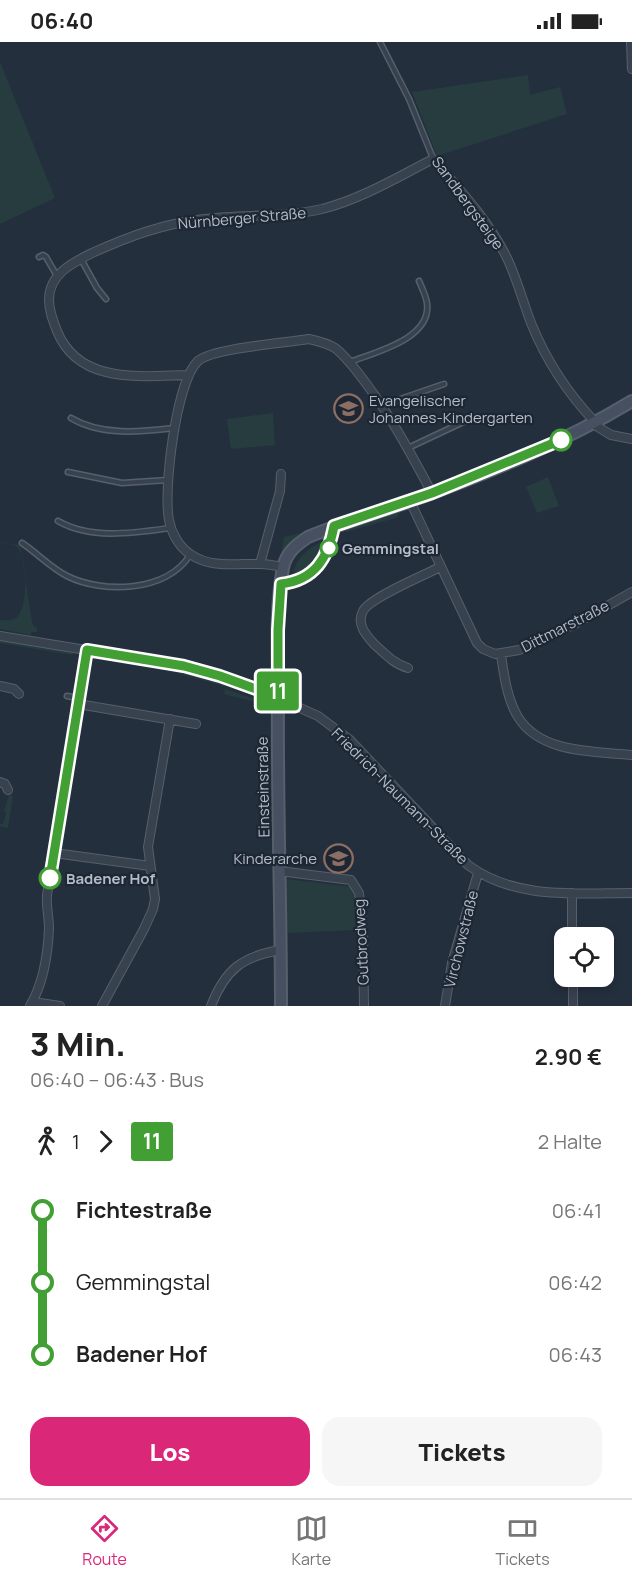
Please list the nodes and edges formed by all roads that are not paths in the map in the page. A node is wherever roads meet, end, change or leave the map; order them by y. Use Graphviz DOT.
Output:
graph roads {
  1 [pos="380,42"];
  2 [pos="631,42"];
  3 [pos="632,69"];
  4 [pos="434,159"];
  5 [pos="39,257"];
  6 [pos="81,259"];
  7 [pos="57,276"];
  8 [pos="419,281"];
  9 [pos="106,299"];
  10 [pos="349,362"];
  11 [pos="188,375"];
  12 [pos="444,384"];
  13 [pos="632,401"];
  14 [pos="382,405"];
  15 [pos="474,417"];
  16 [pos="70,418"];
  17 [pos="594,424"];
  18 [pos="174,428"];
  19 [pos="632,439"];
  20 [pos="408,448"];
  21 [pos="68,472"];
  22 [pos="281,474"];
  23 [pos="169,480"];
  24 [pos="432,493"];
  25 [pos="410,501"];
  26 [pos="58,521"];
  27 [pos="334,526"];
  28 [pos="171,528"];
  29 [pos="22,543"];
  30 [pos="190,554"];
  31 [pos="260,564"];
  32 [pos="283,567"];
  33 [pos="441,567"];
  34 [pos="281,584"];
  35 [pos="632,592"];
  36 [pos="0,636"];
  37 [pos="87,650"];
  38 [pos="501,655"];
  39 [pos="408,668"];
  40 [pos="0,686"];
  41 [pos="19,694"];
  42 [pos="67,696"];
  43 [pos="278,697"];
  44 [pos="79,701"];
  45 [pos="170,719"];
  46 [pos="196,724"];
  47 [pos="632,755"];
  48 [pos="0,782"];
  49 [pos="8,790"];
  50 [pos="54,853"];
  51 [pos="150,866"];
  52 [pos="279,871"];
  53 [pos="478,873"];
  54 [pos="572,893"];
  55 [pos="632,893"];
  56 [pos="573,927"];
  57 [pos="281,950"];
  58 [pos="573,987"];
  59 [pos="32,1004"];
  60 [pos="60,1006"];
  61 [pos="102,1006"];
  62 [pos="211,1006"];
  63 [pos="281,1006"];
  64 [pos="364,1006"];
  65 [pos="445,1006"];
  66 [pos="573,1006"];
  1 -- 4 [label="lane, Sandbergsteige"];
  2 -- 3 [label="street"];
  4 -- 6 [label="street, Nürnberger Straße"];
  4 -- 17 [label="street, Sandbergsteige"];
  5 -- 7 [label="lane"];
  6 -- 7 [label="street, Nürnberger Straße"];
  6 -- 9 [label="lane"];
  7 -- 11 [label="street"];
  8 -- 10 [label="lane"];
  10 -- 11 [label="street"];
  10 -- 14 [label="street"];
  11 -- 18 [label="street"];
  12 -- 14 [label="lane"];
  13 -- 17 [label="street"];
  14 -- 20 [label="street"];
  15 -- 20 [label="lane"];
  16 -- 18 [label="lane"];
  17 -- 19 [label="street"];
  17 -- 24 [label="street"];
  18 -- 23 [label="street"];
  20 -- 24 [label="street"];
  21 -- 23 [label="lane"];
  22 -- 31 [label="street"];
  23 -- 28 [label="street"];
  24 -- 25 [label="street"];
  25 -- 27 [label="street"];
  25 -- 33 [label="street, Dittmarstraße"];
  26 -- 28 [label="lane"];
  27 -- 32 [label="street"];
  27 -- 34 [label="lane"];
  28 -- 30 [label="street"];
  29 -- 30 [label="lane"];
  30 -- 31 [label="street"];
  31 -- 32 [label="street"];
  32 -- 34 [label="street, Einsteinstraße"];
  33 -- 38 [label="street, Dittmarstraße"];
  33 -- 39 [label="street"];
  34 -- 43 [label="street, Einsteinstraße"];
  35 -- 38 [label="street, Dittmarstraße"];
  36 -- 37 [label="street, Friedrich-Naumann-Straße"];
  37 -- 43 [label="street, Friedrich-Naumann-Straße"];
  37 -- 44 [label="street"];
  38 -- 47 [label="street"];
  40 -- 41 [label="street"];
  42 -- 44 [label="lane"];
  43 -- 52 [label="street, Einsteinstraße"];
  43 -- 53 [label="street, Friedrich-Naumann-Straße"];
  44 -- 45 [label="street"];
  44 -- 50 [label="street"];
  45 -- 46 [label="street"];
  45 -- 51 [label="street"];
  48 -- 49 [label="street"];
  50 -- 51 [label="street"];
  50 -- 59 [label="street"];
  51 -- 61 [label="street"];
  52 -- 57 [label="street, Einsteinstraße"];
  52 -- 64 [label="street, Gutbrodweg"];
  53 -- 54 [label="street, Friedrich-Naumann-Straße"];
  53 -- 65 [label="street, Virchowstraße"];
  54 -- 55 [label="street, Friedrich-Naumann-Straße"];
  54 -- 56 [label="street"];
  57 -- 62 [label="street"];
  57 -- 63 [label="street, Einsteinstraße"];
  58 -- 66 [label="street"];
  59 -- 60 [label="street"];
}
